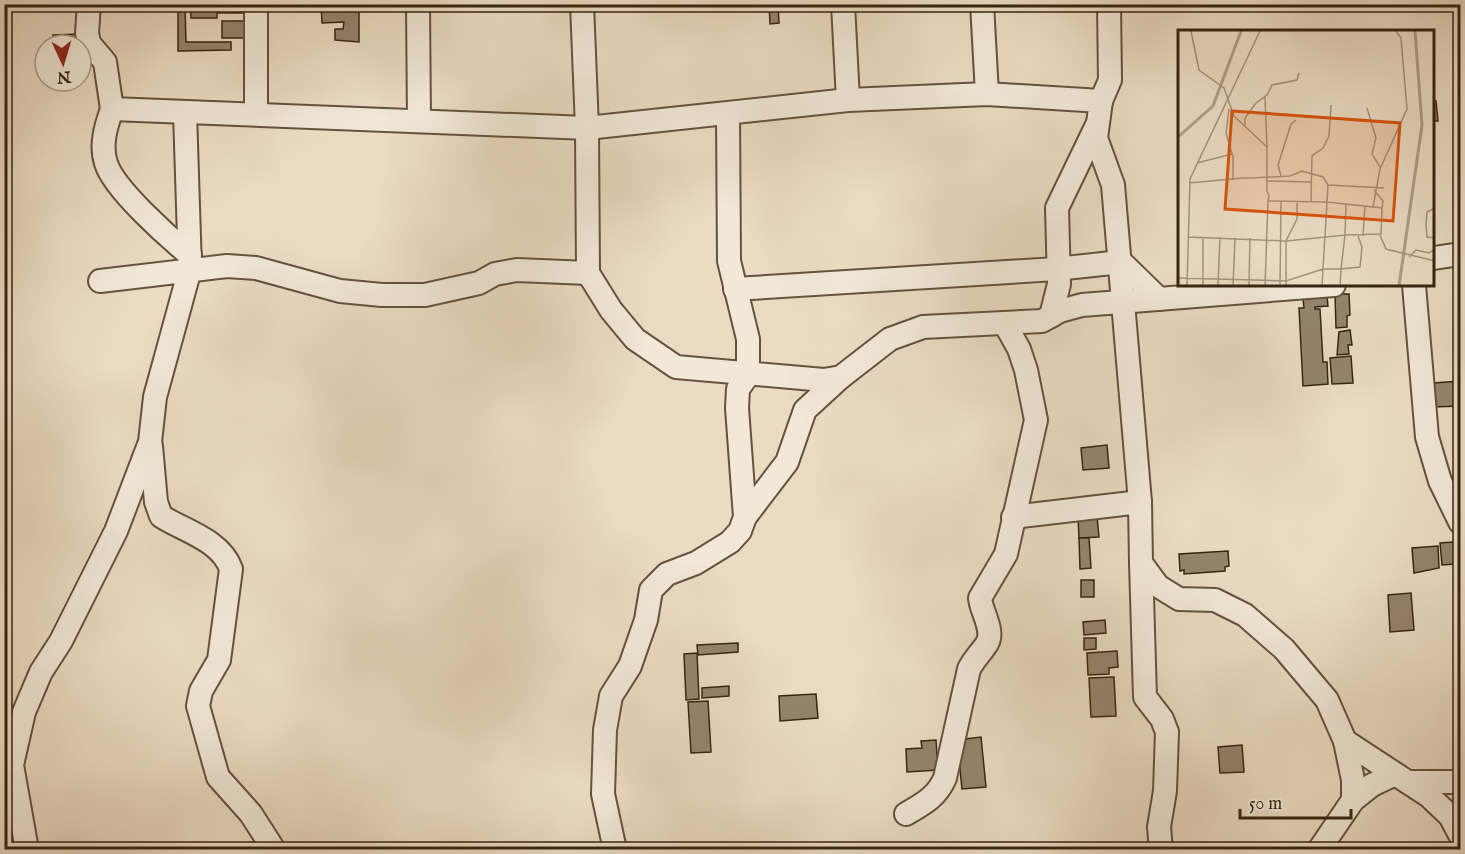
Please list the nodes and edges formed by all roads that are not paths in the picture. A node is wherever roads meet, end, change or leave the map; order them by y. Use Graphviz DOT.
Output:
graph roads {
  1 [pos="89,4"];
  2 [pos="256,4"];
  3 [pos="418,4"];
  4 [pos="582,4"];
  5 [pos="843,4"];
  6 [pos="982,4"];
  7 [pos="1109,4"];
  8 [pos="987,94"];
  9 [pos="849,100"];
  10 [pos="1101,101"];
  11 [pos="112,109"];
  12 [pos="185,112"];
  13 [pos="256,114"];
  14 [pos="728,114"];
  15 [pos="419,121"];
  16 [pos="1096,125"];
  17 [pos="587,128"];
  18 [pos="1461,254"];
  19 [pos="1435,258"];
  20 [pos="190,262"];
  21 [pos="1121,262"];
  22 [pos="1056,269"];
  23 [pos="588,273"];
  24 [pos="100,280"];
  25 [pos="1322,286"];
  26 [pos="1414,286"];
  27 [pos="735,289"];
  28 [pos="1159,299"];
  29 [pos="1124,302"];
  30 [pos="1051,316"];
  31 [pos="1005,324"];
  32 [pos="748,375"];
  33 [pos="841,377"];
  34 [pos="150,442"];
  35 [pos="1450,479"];
  36 [pos="1140,502"];
  37 [pos="746,517"];
  38 [pos="1013,517"];
  39 [pos="1461,522"];
  40 [pos="1142,563"];
  41 [pos="1345,741"];
  42 [pos="1402,778"];
  43 [pos="1461,782"];
  44 [pos="1353,800"];
  45 [pos="906,814"];
  46 [pos="1461,835"];
  47 [pos="27,849"];
  48 [pos="274,849"];
  49 [pos="615,849"];
  50 [pos="1161,849"];
  51 [pos="1318,849"];
  1 -- 11 [label="street"];
  2 -- 13 [label="street"];
  3 -- 15 [label="street"];
  4 -- 17 [label="street"];
  5 -- 9 [label="street"];
  6 -- 8 [label="street"];
  7 -- 10 [label="street"];
  8 -- 9 [label="street"];
  8 -- 10 [label="street"];
  9 -- 14 [label="street"];
  10 -- 16 [label="street"];
  11 -- 12 [label="street"];
  11 -- 20 [label="street"];
  12 -- 13 [label="street"];
  12 -- 20 [label="street"];
  13 -- 15 [label="street"];
  14 -- 17 [label="street"];
  14 -- 27 [label="street"];
  15 -- 17 [label="street"];
  16 -- 21 [label="street"];
  16 -- 22 [label="street"];
  17 -- 23 [label="street"];
  18 -- 19 [label="street"];
  20 -- 23 [label="street"];
  20 -- 24 [label="street"];
  20 -- 34 [label="street"];
  21 -- 22 [label="street"];
  21 -- 28 [label="street"];
  21 -- 29 [label="street"];
  22 -- 27 [label="street"];
  22 -- 30 [label="street"];
  23 -- 32 [label="street"];
  25 -- 28 [label="street"];
  26 -- 35 [label="street"];
  27 -- 32 [label="street"];
  28 -- 29 [label="street"];
  29 -- 30 [label="street"];
  29 -- 36 [label="street"];
  30 -- 31 [label="street"];
  31 -- 33 [label="street"];
  31 -- 38 [label="street"];
  32 -- 33 [label="street"];
  32 -- 37 [label="street"];
  33 -- 37 [label="street"];
  34 -- 47 [label="street"];
  34 -- 48 [label="street"];
  35 -- 39 [label="street"];
  36 -- 38 [label="street"];
  36 -- 40 [label="street"];
  37 -- 49 [label="street"];
  38 -- 45 [label="street"];
  40 -- 41 [label="street"];
  40 -- 50 [label="street"];
  41 -- 42 [label="street"];
  41 -- 44 [label="street"];
  42 -- 43 [label="street"];
  42 -- 44 [label="street"];
  42 -- 46 [label="street"];
  44 -- 51 [label="street"];
}
